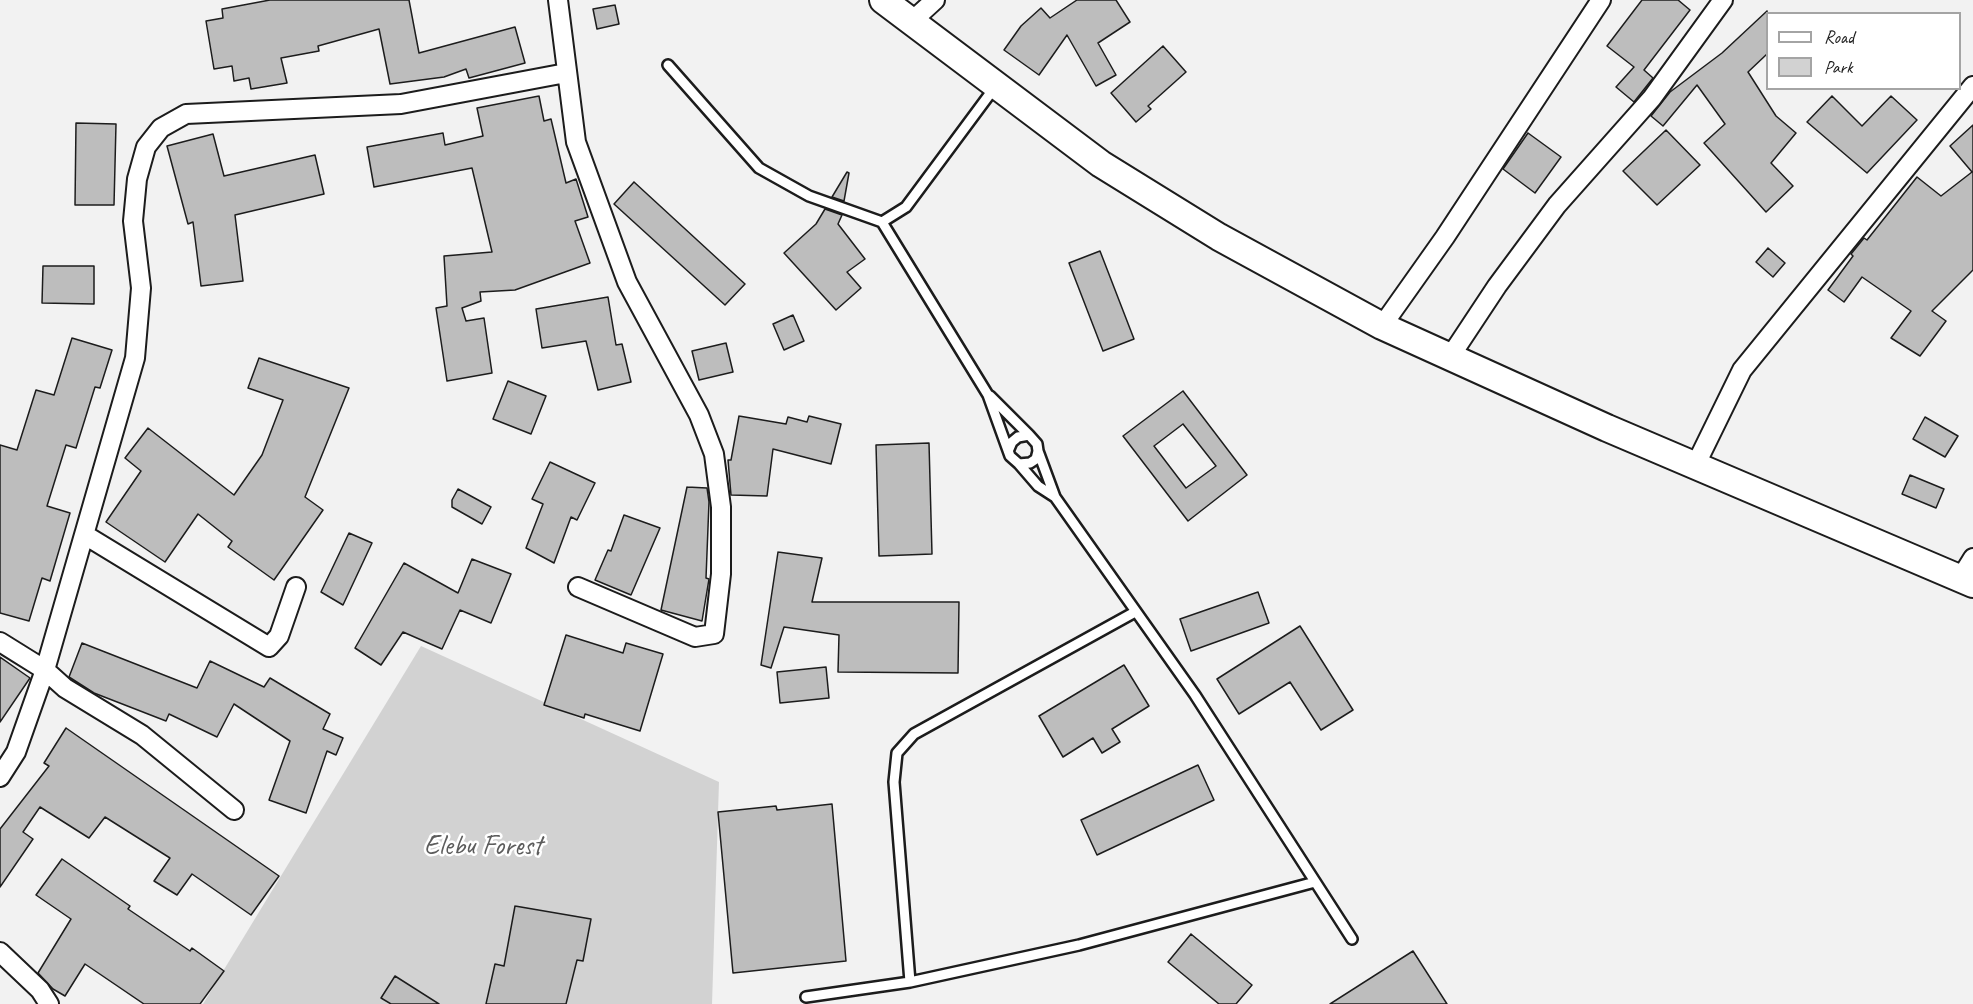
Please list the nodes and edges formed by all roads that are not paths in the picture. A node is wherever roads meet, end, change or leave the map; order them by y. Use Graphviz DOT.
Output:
graph roads {
  1 [pos="558,0"];
  2 [pos="883,0"];
  3 [pos="934,0"];
  4 [pos="1601,0"];
  5 [pos="1723,0"];
  6 [pos="911,22"];
  7 [pos="668,65"];
  8 [pos="566,73"];
  9 [pos="997,85"];
  10 [pos="1973,86"];
  11 [pos="882,222"];
  12 [pos="1382,326"];
  13 [pos="1450,357"];
  14 [pos="988,395"];
  15 [pos="1029,435"];
  16 [pos="1009,449"];
  17 [pos="1038,452"];
  18 [pos="1019,464"];
  19 [pos="1696,464"];
  20 [pos="1055,497"];
  21 [pos="85,535"];
  22 [pos="1969,574"];
  23 [pos="578,587"];
  24 [pos="296,588"];
  25 [pos="1135,612"];
  26 [pos="0,642"];
  27 [pos="45,670"];
  28 [pos="0,777"];
  29 [pos="234,810"];
  30 [pos="1315,882"];
  31 [pos="1352,939"];
  32 [pos="0,952"];
  33 [pos="910,982"];
  34 [pos="806,997"];
  35 [pos="49,1004"];
  1 -- 8 [label="street"];
  2 -- 6 [label="main road"];
  3 -- 6 [label="street"];
  4 -- 12 [label="street"];
  5 -- 13 [label="street"];
  6 -- 9 [label="main road"];
  7 -- 11 [label="lane"];
  8 -- 21 [label="street"];
  8 -- 23 [label="street"];
  9 -- 11 [label="lane"];
  9 -- 12 [label="main road"];
  10 -- 19 [label="street"];
  11 -- 14 [label="lane"];
  12 -- 13 [label="main road"];
  13 -- 19 [label="main road"];
  14 -- 15 [label="lane"];
  14 -- 16 [label="lane"];
  15 -- 16 [label="lane"];
  15 -- 17 [label="lane"];
  16 -- 18 [label="lane"];
  17 -- 18 [label="lane"];
  17 -- 20 [label="lane"];
  18 -- 20 [label="lane"];
  19 -- 22 [label="main road"];
  20 -- 25 [label="lane"];
  21 -- 24 [label="street"];
  21 -- 27 [label="street"];
  25 -- 30 [label="lane"];
  25 -- 33 [label="lane"];
  26 -- 27 [label="street"];
  27 -- 28 [label="street"];
  27 -- 29 [label="street"];
  30 -- 31 [label="lane"];
  30 -- 33 [label="lane"];
  32 -- 35 [label="street"];
  33 -- 34 [label="lane"];
}
